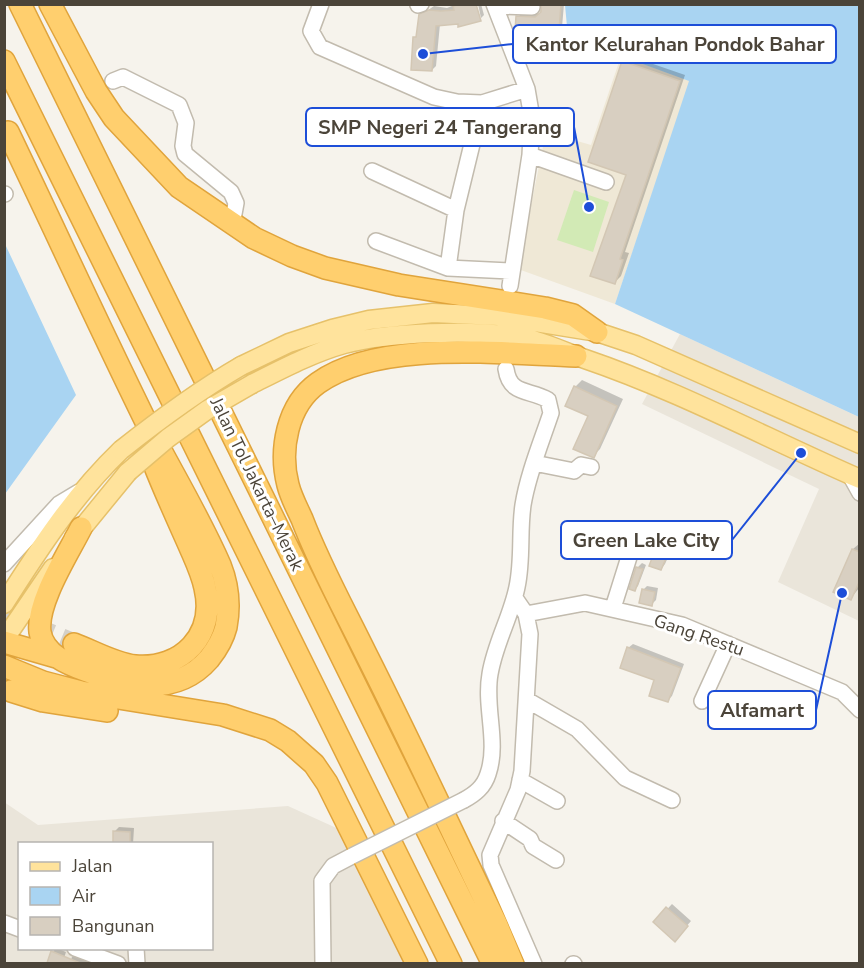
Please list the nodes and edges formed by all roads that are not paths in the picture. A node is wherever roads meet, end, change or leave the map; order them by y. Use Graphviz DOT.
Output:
graph roads {
  1 [pos="20,4"];
  2 [pos="50,4"];
  3 [pos="321,4"];
  4 [pos="494,5"];
  5 [pos="532,7"];
  6 [pos="4,61"];
  7 [pos="113,81"];
  8 [pos="527,89"];
  9 [pos="482,103"];
  10 [pos="8,132"];
  11 [pos="530,155"];
  12 [pos="372,171"];
  13 [pos="606,182"];
  14 [pos="456,210"];
  15 [pos="232,225"];
  16 [pos="376,241"];
  17 [pos="448,268"];
  18 [pos="92,307"];
  19 [pos="597,332"];
  20 [pos="576,356"];
  21 [pos="506,369"];
  22 [pos="860,444"];
  23 [pos="534,463"];
  24 [pos="591,467"];
  25 [pos="855,477"];
  26 [pos="83,490"];
  27 [pos="860,493"];
  28 [pos="81,528"];
  29 [pos="629,557"];
  30 [pos="4,564"];
  31 [pos="515,598"];
  32 [pos="4,604"];
  33 [pos="613,608"];
  34 [pos="526,614"];
  35 [pos="4,641"];
  36 [pos="74,644"];
  37 [pos="728,644"];
  38 [pos="366,653"];
  39 [pos="56,657"];
  40 [pos="4,666"];
  41 [pos="11,691"];
  42 [pos="527,700"];
  43 [pos="702,701"];
  44 [pos="860,710"];
  45 [pos="250,725"];
  46 [pos="520,780"];
  47 [pos="672,800"];
  48 [pos="557,801"];
  49 [pos="503,821"];
  50 [pos="441,856"];
  51 [pos="556,860"];
  52 [pos="78,950"];
  53 [pos="94,959"];
  54 [pos="113,963"];
  55 [pos="323,963"];
  56 [pos="417,963"];
  57 [pos="451,963"];
  58 [pos="493,963"];
  59 [pos="513,963"];
  60 [pos="534,963"];
  1 -- 50 [label="highway, Jalan Tol Jakarta–Merak"];
  2 -- 15 [label="highway"];
  3 -- 9 [label="street"];
  4 -- 5 [label="street"];
  4 -- 8 [label="street"];
  6 -- 57 [label="highway"];
  7 -- 15 [label="street"];
  8 -- 9 [label="street"];
  8 -- 11 [label="street"];
  9 -- 14 [label="street"];
  10 -- 18 [label="highway"];
  11 -- 13 [label="street"];
  11 -- 17 [label="street"];
  12 -- 14 [label="street"];
  14 -- 17 [label="street"];
  15 -- 19 [label="highway"];
  16 -- 17 [label="street"];
  18 -- 36 [label="highway"];
  18 -- 39 [label="highway"];
  19 -- 22 [label="main road"];
  19 -- 26 [label="main road, bridge"];
  20 -- 25 [label="main road"];
  20 -- 28 [label="main road, bridge"];
  20 -- 38 [label="highway"];
  21 -- 23 [label="street"];
  23 -- 24 [label="street"];
  23 -- 31 [label="street"];
  25 -- 27 [label="street"];
  26 -- 30 [label="street"];
  26 -- 32 [label="main road"];
  28 -- 35 [label="main road"];
  28 -- 39 [label="highway"];
  29 -- 33 [label="street"];
  31 -- 34 [label="street"];
  31 -- 55 [label="street, bridge"];
  33 -- 34 [label="street, Gang Restu"];
  33 -- 37 [label="street, Gang Restu"];
  34 -- 42 [label="street"];
  35 -- 39 [label="highway"];
  37 -- 43 [label="street"];
  37 -- 44 [label="street, Gang Restu"];
  38 -- 50 [label="highway"];
  38 -- 59 [label="highway"];
  40 -- 45 [label="highway"];
  41 -- 45 [label="highway"];
  42 -- 46 [label="street"];
  42 -- 47 [label="street"];
  45 -- 56 [label="highway"];
  46 -- 48 [label="street"];
  46 -- 49 [label="street"];
  49 -- 51 [label="street"];
  49 -- 60 [label="street"];
  50 -- 58 [label="highway, Jalan Tol Jakarta–Merak"];
  52 -- 53 [label="street"];
  53 -- 54 [label="street"];
}
